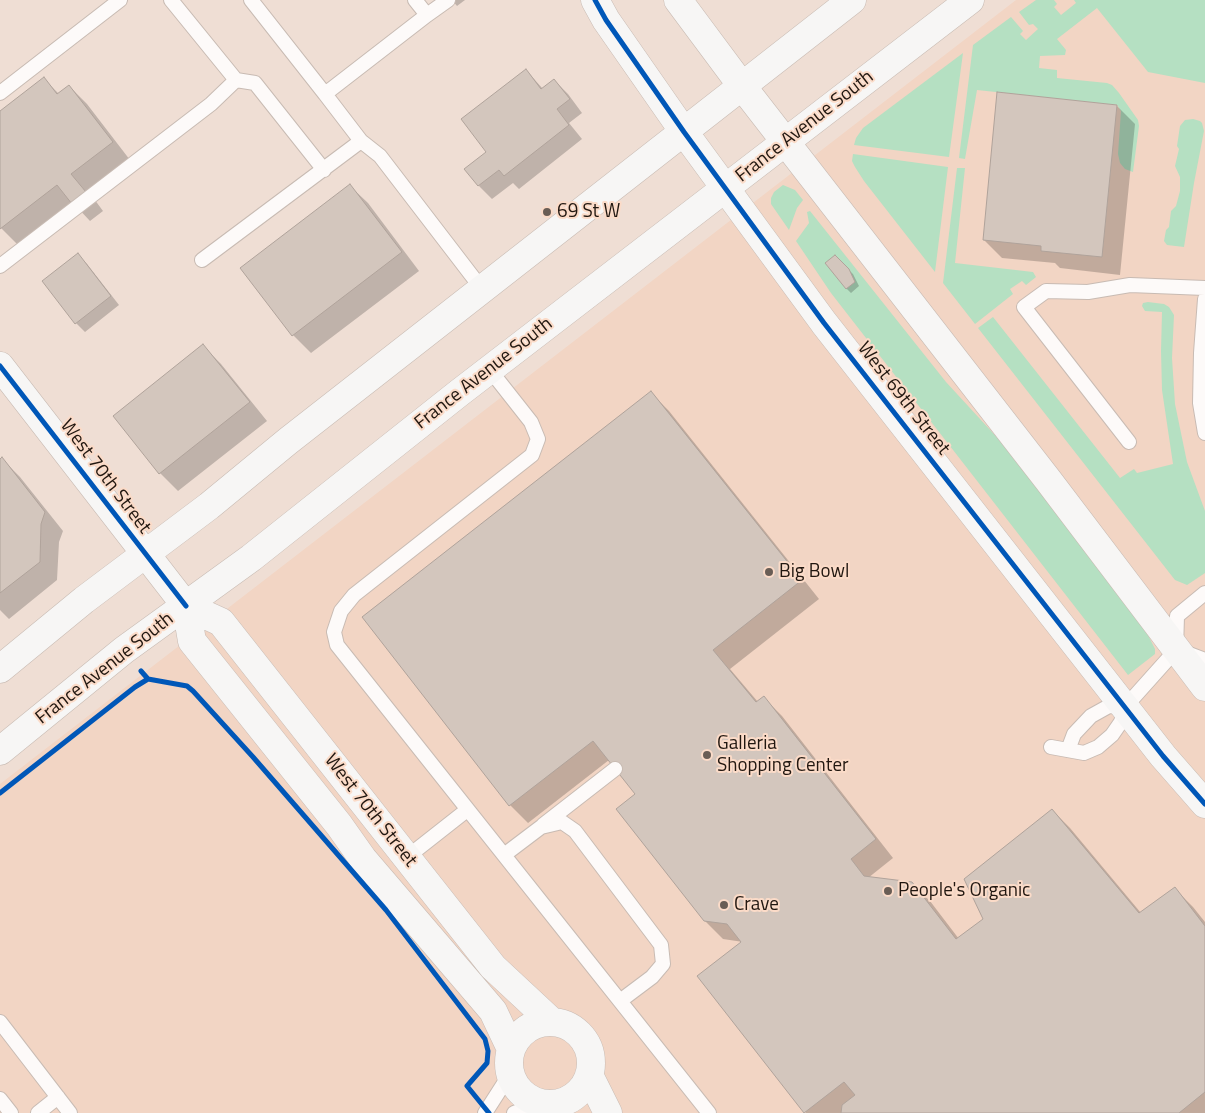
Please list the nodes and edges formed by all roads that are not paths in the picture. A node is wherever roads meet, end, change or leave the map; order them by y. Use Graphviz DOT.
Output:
graph roads {
  1 [pos="120,0"];
  2 [pos="172,0"];
  3 [pos="252,0"];
  4 [pos="415,0"];
  5 [pos="448,0"];
  6 [pos="595,0"];
  7 [pos="678,0"];
  8 [pos="852,0"];
  9 [pos="970,0"];
  10 [pos="427,15"];
  11 [pos="236,80"];
  12 [pos="742,86"];
  13 [pos="0,93"];
  14 [pos="325,94"];
  15 [pos="684,132"];
  16 [pos="361,141"];
  17 [pos="785,142"];
  18 [pos="324,170"];
  19 [pos="726,188"];
  20 [pos="202,260"];
  21 [pos="0,266"];
  22 [pos="1205,288"];
  23 [pos="482,289"];
  24 [pos="1205,299"];
  25 [pos="0,366"];
  26 [pos="490,370"];
  27 [pos="1205,432"];
  28 [pos="1129,442"];
  29 [pos="144,554"];
  30 [pos="1205,592"];
  31 [pos="186,606"];
  32 [pos="1176,650"];
  33 [pos="1205,660"];
  34 [pos="0,669"];
  35 [pos="1205,687"];
  36 [pos="1125,707"];
  37 [pos="1051,748"];
  38 [pos="1068,750"];
  39 [pos="0,752"];
  40 [pos="615,769"];
  41 [pos="1205,804"];
  42 [pos="467,810"];
  43 [pos="541,827"];
  44 [pos="504,855"];
  45 [pos="406,858"];
  46 [pos="620,1001"];
  47 [pos="0,1022"];
  48 [pos="551,1022"];
  49 [pos="511,1062"];
  50 [pos="589,1075"];
  51 [pos="58,1097"];
  52 [pos="0,1099"];
  53 [pos="552,1106"];
  54 [pos="11,1113"];
  55 [pos="38,1113"];
  56 [pos="70,1113"];
  57 [pos="485,1113"];
  58 [pos="514,1113"];
  59 [pos="608,1113"];
  60 [pos="709,1113"];
  1 -- 13 [label="lane"];
  2 -- 11 [label="lane"];
  3 -- 14 [label="lane"];
  4 -- 10 [label="lane"];
  5 -- 10 [label="lane"];
  6 -- 15 [label="street, West 69th Street"];
  7 -- 12 [label="street"];
  8 -- 12 [label="street"];
  9 -- 17 [label="street, France Avenue South"];
  10 -- 14 [label="lane"];
  11 -- 18 [label="lane"];
  11 -- 21 [label="lane"];
  12 -- 15 [label="street"];
  12 -- 17 [label="street"];
  14 -- 16 [label="lane"];
  15 -- 19 [label="street, West 69th Street"];
  15 -- 23 [label="street"];
  16 -- 18 [label="lane"];
  16 -- 23 [label="lane"];
  17 -- 19 [label="street, France Avenue South"];
  17 -- 32 [label="street"];
  18 -- 20 [label="lane"];
  19 -- 26 [label="street, France Avenue South"];
  19 -- 36 [label="street, West 69th Street"];
  22 -- 28 [label="lane"];
  23 -- 29 [label="street"];
  24 -- 27 [label="lane"];
  25 -- 29 [label="street, West 70th Street"];
  26 -- 31 [label="street, France Avenue South"];
  26 -- 42 [label="lane"];
  29 -- 31 [label="street, West 70th Street"];
  29 -- 34 [label="street"];
  30 -- 32 [label="lane"];
  31 -- 39 [label="street, France Avenue South"];
  31 -- 45 [label="street, West 70th Street"];
  31 -- 49 [label="street, West 70th Street"];
  32 -- 33 [label="lane"];
  32 -- 35 [label="street"];
  32 -- 36 [label="lane"];
  36 -- 38 [label="lane"];
  36 -- 38 [label="lane"];
  36 -- 41 [label="street, West 69th Street"];
  37 -- 38 [label="lane"];
  40 -- 43 [label="lane"];
  42 -- 44 [label="lane"];
  42 -- 45 [label="lane"];
  43 -- 44 [label="lane"];
  43 -- 46 [label="lane"];
  44 -- 46 [label="lane"];
  45 -- 48 [label="street, West 70th Street"];
  46 -- 60 [label="lane"];
  47 -- 51 [label="lane"];
  48 -- 49 [label="street"];
  48 -- 50 [label="street"];
  49 -- 53 [label="street"];
  49 -- 57 [label="lane"];
  50 -- 53 [label="street"];
  50 -- 59 [label="street"];
  51 -- 55 [label="lane"];
  51 -- 56 [label="lane"];
  52 -- 54 [label="lane"];
  53 -- 58 [label="lane"];
}
